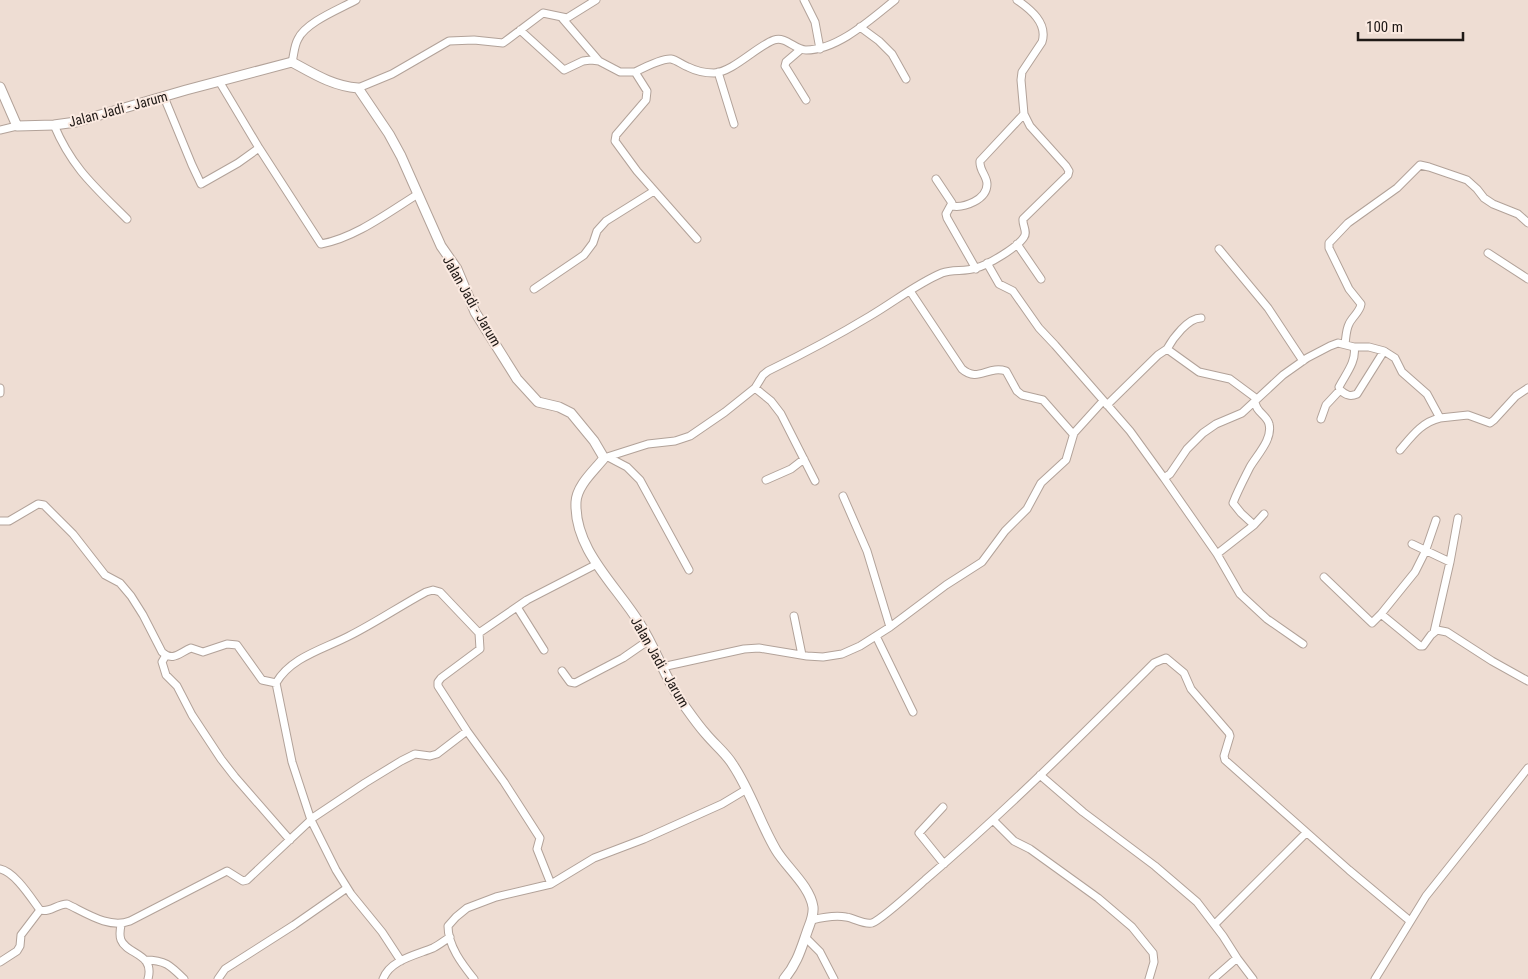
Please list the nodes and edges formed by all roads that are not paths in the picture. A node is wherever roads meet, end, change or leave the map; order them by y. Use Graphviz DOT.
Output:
graph roads {
  1 [pos="356,0"];
  2 [pos="596,0"];
  3 [pos="804,0"];
  4 [pos="895,0"];
  5 [pos="1017,0"];
  6 [pos="562,18"];
  7 [pos="860,27"];
  8 [pos="520,30"];
  9 [pos="820,48"];
  10 [pos="800,50"];
  11 [pos="599,61"];
  12 [pos="292,62"];
  13 [pos="635,72"];
  14 [pos="718,72"];
  15 [pos="906,79"];
  16 [pos="219,81"];
  17 [pos="0,87"];
  18 [pos="358,88"];
  19 [pos="164,97"];
  20 [pos="806,100"];
  21 [pos="1024,114"];
  22 [pos="734,124"];
  23 [pos="54,125"];
  24 [pos="17,126"];
  25 [pos="0,130"];
  26 [pos="259,148"];
  27 [pos="936,179"];
  28 [pos="654,190"];
  29 [pos="418,194"];
  30 [pos="952,206"];
  31 [pos="127,219"];
  32 [pos="1528,223"];
  33 [pos="697,239"];
  34 [pos="1017,244"];
  35 [pos="1219,249"];
  36 [pos="1488,253"];
  37 [pos="987,263"];
  38 [pos="976,269"];
  39 [pos="1042,278"];
  40 [pos="1528,279"];
  41 [pos="534,289"];
  42 [pos="910,291"];
  43 [pos="1201,318"];
  44 [pos="1345,344"];
  45 [pos="1354,347"];
  46 [pos="1167,349"];
  47 [pos="1384,351"];
  48 [pos="1303,361"];
  49 [pos="0,388"];
  50 [pos="754,388"];
  51 [pos="1528,388"];
  52 [pos="1340,390"];
  53 [pos="0,393"];
  54 [pos="1256,400"];
  55 [pos="1105,403"];
  56 [pos="1440,418"];
  57 [pos="1321,419"];
  58 [pos="1073,434"];
  59 [pos="1400,450"];
  60 [pos="606,458"];
  61 [pos="804,459"];
  62 [pos="1164,478"];
  63 [pos="766,480"];
  64 [pos="815,481"];
  65 [pos="843,496"];
  66 [pos="1264,514"];
  67 [pos="1458,518"];
  68 [pos="1436,520"];
  69 [pos="0,521"];
  70 [pos="1254,525"];
  71 [pos="1412,544"];
  72 [pos="1425,552"];
  73 [pos="1217,554"];
  74 [pos="1450,562"];
  75 [pos="597,564"];
  76 [pos="689,570"];
  77 [pos="1324,577"];
  78 [pos="517,607"];
  79 [pos="1381,614"];
  80 [pos="794,616"];
  81 [pos="890,627"];
  82 [pos="1434,632"];
  83 [pos="479,633"];
  84 [pos="876,636"];
  85 [pos="649,640"];
  86 [pos="1302,644"];
  87 [pos="544,650"];
  88 [pos="166,655"];
  89 [pos="802,655"];
  90 [pos="662,666"];
  91 [pos="562,671"];
  92 [pos="1528,681"];
  93 [pos="276,683"];
  94 [pos="913,712"];
  95 [pos="467,731"];
  96 [pos="1528,768"];
  97 [pos="1040,775"];
  98 [pos="747,789"];
  99 [pos="943,807"];
  100 [pos="311,820"];
  101 [pos="994,820"];
  102 [pos="1306,833"];
  103 [pos="290,840"];
  104 [pos="944,864"];
  105 [pos="0,869"];
  106 [pos="551,884"];
  107 [pos="347,888"];
  108 [pos="40,910"];
  109 [pos="812,920"];
  110 [pos="1410,921"];
  111 [pos="1215,924"];
  112 [pos="121,925"];
  113 [pos="450,937"];
  114 [pos="805,937"];
  115 [pos="1237,958"];
  116 [pos="145,960"];
  117 [pos="401,961"];
  118 [pos="0,962"];
  119 [pos="148,979"];
  120 [pos="184,979"];
  121 [pos="218,979"];
  122 [pos="383,979"];
  123 [pos="474,979"];
  124 [pos="784,979"];
  125 [pos="834,979"];
  126 [pos="1149,979"];
  127 [pos="1213,979"];
  128 [pos="1253,979"];
  129 [pos="1375,979"];
  1 -- 12 [label="street"];
  2 -- 6 [label="street"];
  3 -- 9 [label="street"];
  4 -- 7 [label="street"];
  5 -- 21 [label="street"];
  6 -- 8 [label="street"];
  6 -- 11 [label="street"];
  7 -- 9 [label="street"];
  7 -- 15 [label="street"];
  8 -- 11 [label="street"];
  8 -- 18 [label="street"];
  9 -- 10 [label="street"];
  10 -- 14 [label="street"];
  10 -- 20 [label="street"];
  11 -- 13 [label="street"];
  12 -- 16 [label="street, Jalan Jadi - Jarum"];
  12 -- 18 [label="street"];
  13 -- 14 [label="street"];
  13 -- 28 [label="street"];
  14 -- 22 [label="street"];
  16 -- 19 [label="street, Jalan Jadi - Jarum"];
  16 -- 26 [label="street"];
  17 -- 24 [label="street"];
  18 -- 29 [label="street, Jalan Jadi - Jarum"];
  19 -- 23 [label="street, Jalan Jadi - Jarum"];
  19 -- 26 [label="street"];
  21 -- 30 [label="street"];
  21 -- 34 [label="street"];
  23 -- 24 [label="street, Jalan Jadi - Jarum"];
  23 -- 31 [label="street"];
  24 -- 25 [label="street"];
  26 -- 29 [label="street"];
  27 -- 30 [label="street"];
  28 -- 33 [label="street"];
  28 -- 41 [label="street"];
  29 -- 60 [label="street, Jalan Jadi - Jarum"];
  30 -- 38 [label="street"];
  32 -- 44 [label="street"];
  34 -- 37 [label="street"];
  34 -- 39 [label="street"];
  35 -- 48 [label="street"];
  36 -- 40 [label="street"];
  37 -- 38 [label="street"];
  37 -- 55 [label="street"];
  38 -- 42 [label="street"];
  42 -- 50 [label="street"];
  42 -- 58 [label="street"];
  43 -- 46 [label="street"];
  44 -- 45 [label="street"];
  44 -- 48 [label="street"];
  45 -- 47 [label="street"];
  45 -- 52 [label="street"];
  46 -- 54 [label="street"];
  46 -- 55 [label="street"];
  47 -- 52 [label="street"];
  47 -- 56 [label="street"];
  48 -- 54 [label="street"];
  49 -- 53 [label="street"];
  50 -- 60 [label="street"];
  50 -- 61 [label="street"];
  51 -- 56 [label="street"];
  52 -- 57 [label="street"];
  54 -- 62 [label="street"];
  54 -- 70 [label="street"];
  55 -- 58 [label="street"];
  55 -- 62 [label="street"];
  56 -- 59 [label="street"];
  58 -- 81 [label="street"];
  60 -- 75 [label="street, Jalan Jadi - Jarum"];
  60 -- 76 [label="street"];
  61 -- 63 [label="street"];
  61 -- 64 [label="street"];
  62 -- 73 [label="street"];
  65 -- 81 [label="street"];
  66 -- 70 [label="street"];
  67 -- 74 [label="street"];
  68 -- 72 [label="street"];
  69 -- 88 [label="street"];
  70 -- 73 [label="street"];
  71 -- 72 [label="street"];
  72 -- 74 [label="street"];
  72 -- 79 [label="street"];
  73 -- 86 [label="street"];
  74 -- 82 [label="street"];
  75 -- 78 [label="street"];
  75 -- 85 [label="street, Jalan Jadi - Jarum"];
  77 -- 79 [label="street"];
  78 -- 83 [label="street"];
  78 -- 87 [label="street"];
  79 -- 82 [label="street"];
  80 -- 89 [label="street"];
  81 -- 84 [label="street"];
  82 -- 92 [label="street"];
  83 -- 93 [label="street"];
  83 -- 95 [label="street"];
  84 -- 89 [label="street"];
  84 -- 94 [label="street"];
  85 -- 90 [label="street, Jalan Jadi - Jarum"];
  85 -- 91 [label="street"];
  88 -- 93 [label="street"];
  88 -- 103 [label="street"];
  89 -- 90 [label="street"];
  90 -- 98 [label="street, Jalan Jadi - Jarum"];
  93 -- 100 [label="street"];
  95 -- 100 [label="street"];
  95 -- 106 [label="street"];
  96 -- 110 [label="street"];
  97 -- 101 [label="street"];
  97 -- 102 [label="street"];
  97 -- 111 [label="street"];
  98 -- 106 [label="street"];
  98 -- 109 [label="street, Jalan Jadi - Jarum"];
  99 -- 104 [label="street"];
  100 -- 103 [label="street"];
  100 -- 107 [label="street"];
  101 -- 104 [label="street"];
  101 -- 126 [label="street"];
  102 -- 110 [label="street"];
  102 -- 111 [label="street"];
  103 -- 112 [label="street"];
  104 -- 109 [label="street"];
  105 -- 108 [label="street"];
  106 -- 113 [label="street"];
  107 -- 117 [label="street"];
  107 -- 121 [label="street"];
  108 -- 112 [label="street"];
  108 -- 118 [label="street"];
  109 -- 114 [label="street"];
  110 -- 129 [label="street"];
  111 -- 115 [label="street"];
  112 -- 116 [label="street"];
  113 -- 117 [label="street"];
  113 -- 123 [label="street"];
  114 -- 124 [label="street"];
  114 -- 125 [label="street"];
  115 -- 127 [label="street"];
  115 -- 128 [label="street"];
  116 -- 119 [label="street"];
  116 -- 120 [label="street"];
  117 -- 122 [label="street"];
}
